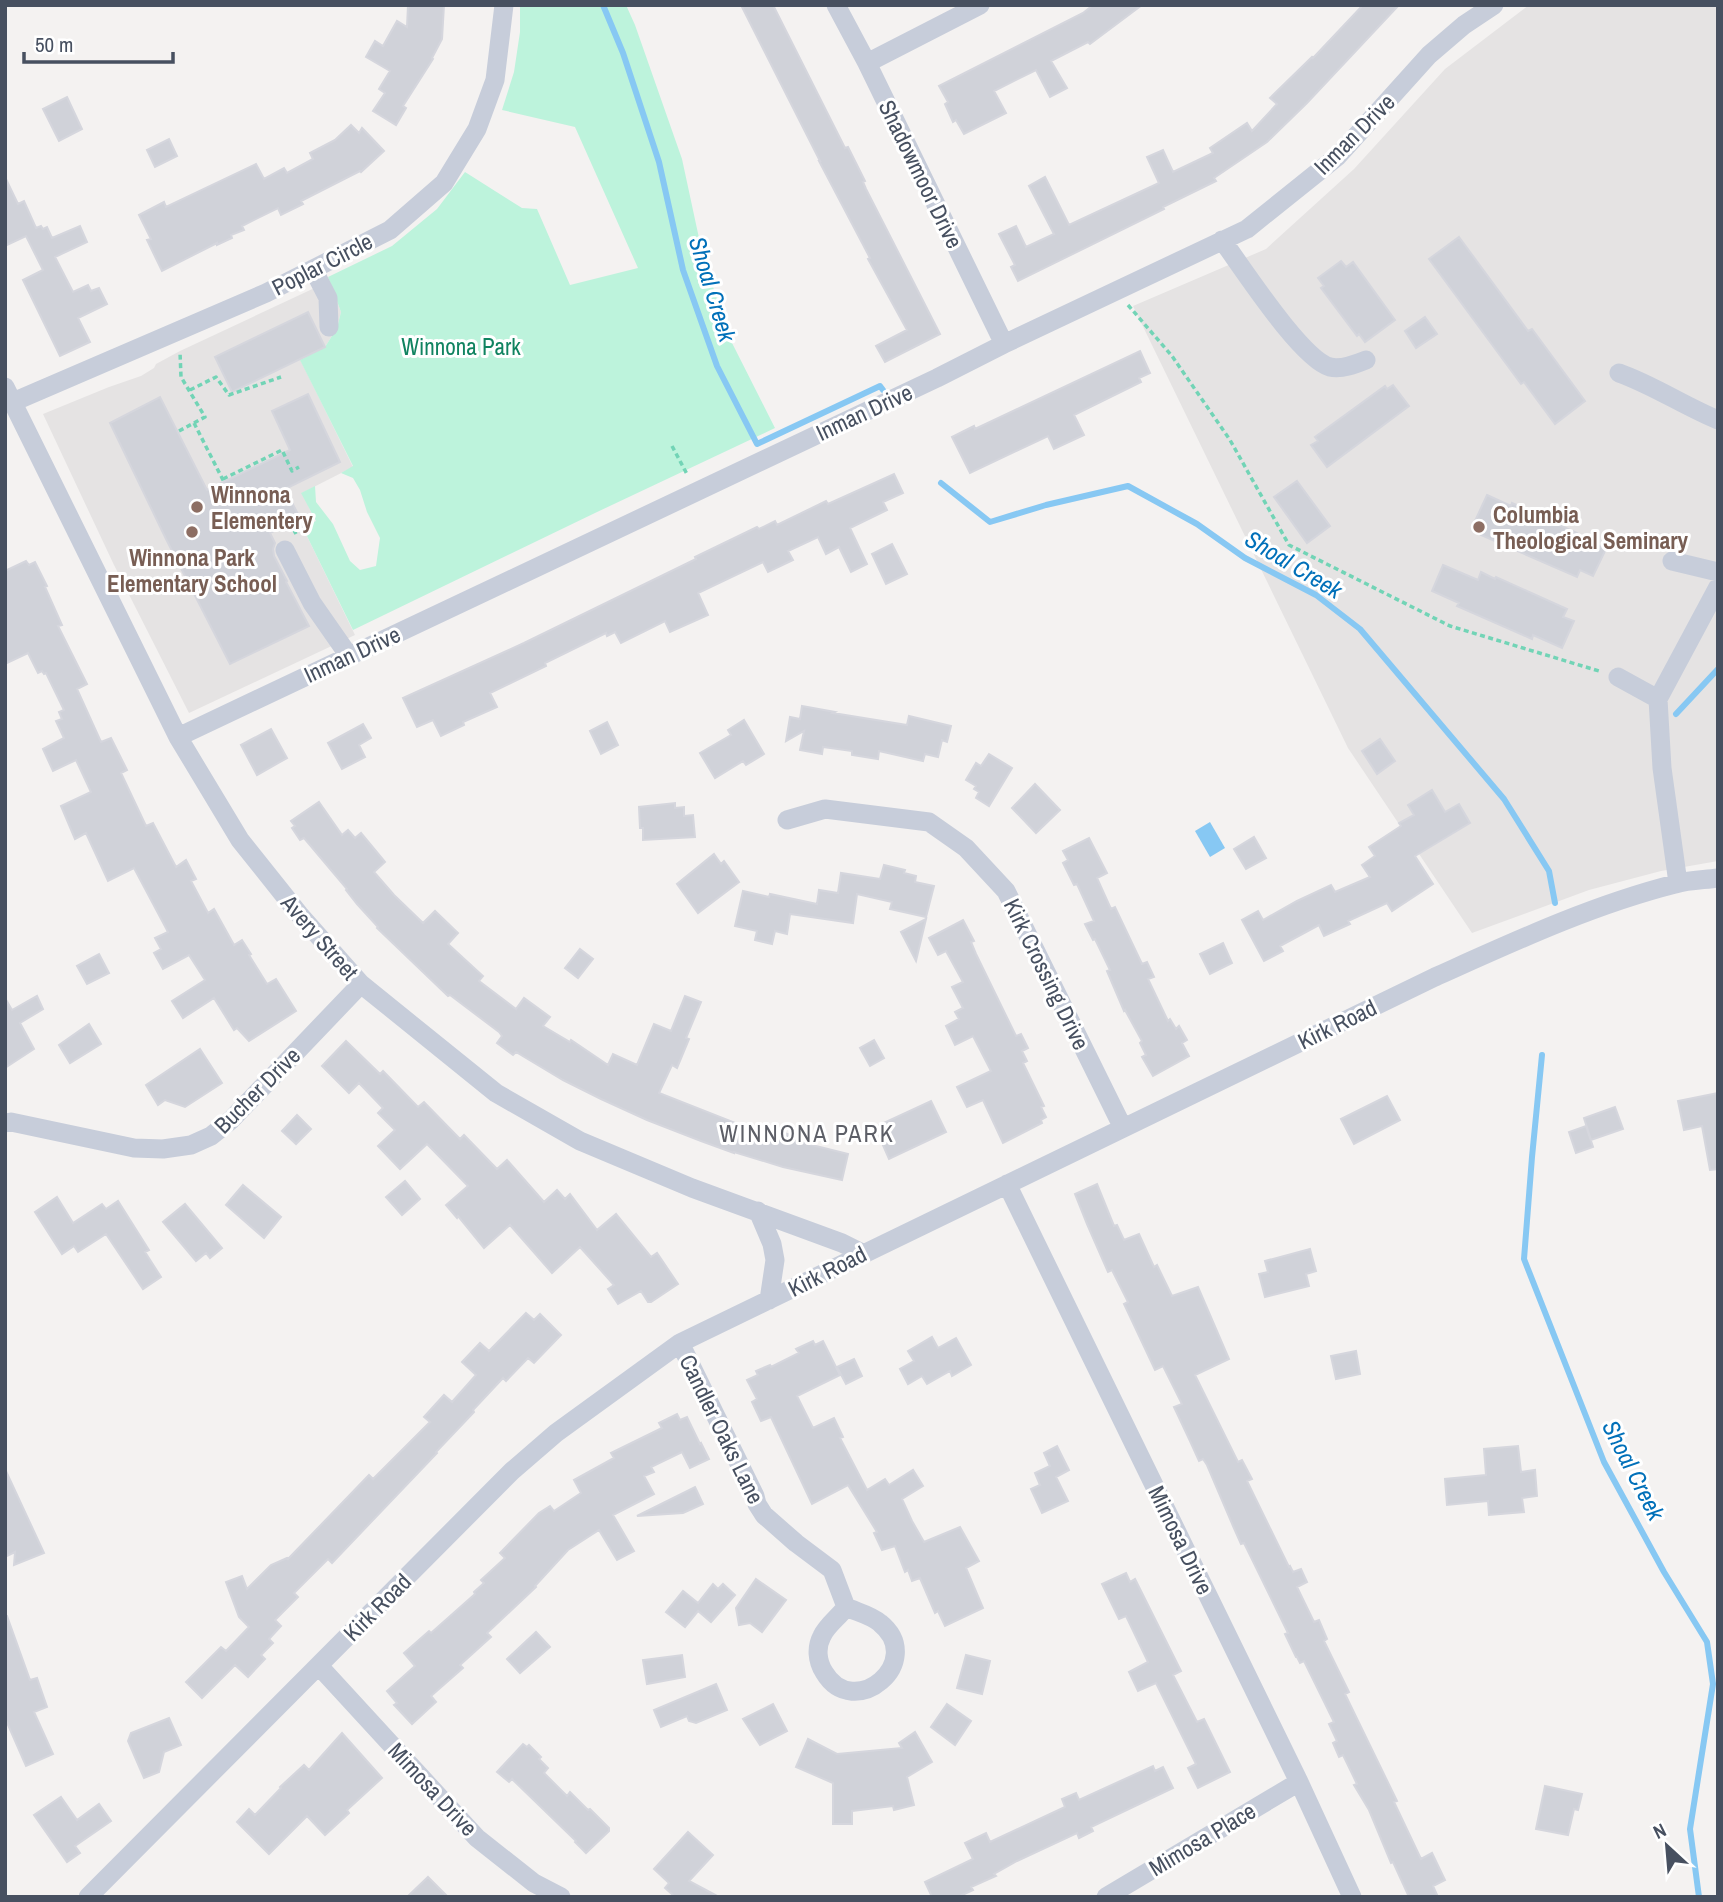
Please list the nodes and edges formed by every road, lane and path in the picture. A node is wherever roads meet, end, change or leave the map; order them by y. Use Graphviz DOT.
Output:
graph roads {
  1 [pos="504,5"];
  2 [pos="836,5"];
  3 [pos="981,5"];
  4 [pos="1494,5"];
  5 [pos="867,63"];
  6 [pos="1222,240"];
  7 [pos="313,269"];
  8 [pos="1116,291"];
  9 [pos="329,327"];
  10 [pos="1004,344"];
  11 [pos="180,351"];
  12 [pos="1366,360"];
  13 [pos="1619,373"];
  14 [pos="281,377"];
  15 [pos="189,391"];
  16 [pos="9,395"];
  17 [pos="1718,420"];
  18 [pos="194,423"];
  19 [pos="179,431"];
  20 [pos="671,446"];
  21 [pos="299,467"];
  22 [pos="685,470"];
  23 [pos="290,523"];
  24 [pos="293,530"];
  25 [pos="285,550"];
  26 [pos="1672,561"];
  27 [pos="1718,572"];
  28 [pos="1718,587"];
  29 [pos="349,656"];
  30 [pos="1618,677"];
  31 [pos="1658,699"];
  32 [pos="178,737"];
  33 [pos="787,820"];
  34 [pos="1718,878"];
  35 [pos="1678,883"];
  36 [pos="361,984"];
  37 [pos="5,1123"];
  38 [pos="1123,1128"];
  39 [pos="1007,1184"];
  40 [pos="758,1212"];
  41 [pos="862,1253"];
  42 [pos="769,1300"];
  43 [pos="680,1343"];
  44 [pos="846,1607"];
  45 [pos="319,1666"];
  46 [pos="1298,1782"];
  47 [pos="88,1897"];
  48 [pos="561,1897"];
  49 [pos="1106,1897"];
  50 [pos="1352,1897"];
  1 -- 7 [label="street, Poplar Circle"];
  2 -- 5 [label="street, Shadowmoor Drive"];
  3 -- 5 [label="street"];
  4 -- 6 [label="street, Inman Drive"];
  5 -- 10 [label="street, Shadowmoor Drive"];
  6 -- 8 [label="street, Inman Drive"];
  6 -- 12 [label="street"];
  7 -- 9 [label="street"];
  7 -- 16 [label="street, Poplar Circle"];
  8 -- 10 [label="street, Inman Drive"];
  8 -- 30 [label="path"];
  10 -- 29 [label="street, Inman Drive"];
  11 -- 15 [label="path"];
  13 -- 17 [label="street"];
  14 -- 15 [label="path"];
  15 -- 18 [label="path"];
  16 -- 32 [label="street, Avery Street"];
  18 -- 19 [label="path"];
  18 -- 21 [label="path"];
  20 -- 22 [label="path"];
  23 -- 24 [label="path"];
  25 -- 29 [label="street"];
  26 -- 27 [label="street"];
  28 -- 31 [label="street"];
  29 -- 32 [label="street, Inman Drive"];
  30 -- 31 [label="street"];
  31 -- 35 [label="street"];
  32 -- 36 [label="street, Avery Street"];
  33 -- 38 [label="street, Kirk Crossing Drive"];
  34 -- 35 [label="street, Kirk Road"];
  35 -- 38 [label="street, Kirk Road"];
  36 -- 37 [label="street, Bucher Drive"];
  36 -- 40 [label="street, Avery Street"];
  38 -- 39 [label="street, Kirk Road"];
  39 -- 41 [label="street, Kirk Road"];
  39 -- 46 [label="street, Mimosa Drive"];
  40 -- 41 [label="street, Avery Street"];
  40 -- 42 [label="street"];
  41 -- 42 [label="street, Kirk Road"];
  42 -- 43 [label="street, Kirk Road"];
  43 -- 44 [label="street, Candler Oaks Lane"];
  43 -- 45 [label="street, Kirk Road"];
  44 -- 44 [label="street"];
  45 -- 47 [label="street, Kirk Road"];
  45 -- 48 [label="street, Mimosa Drive"];
  46 -- 49 [label="street, Mimosa Place"];
  46 -- 50 [label="street, Mimosa Drive"];
}
